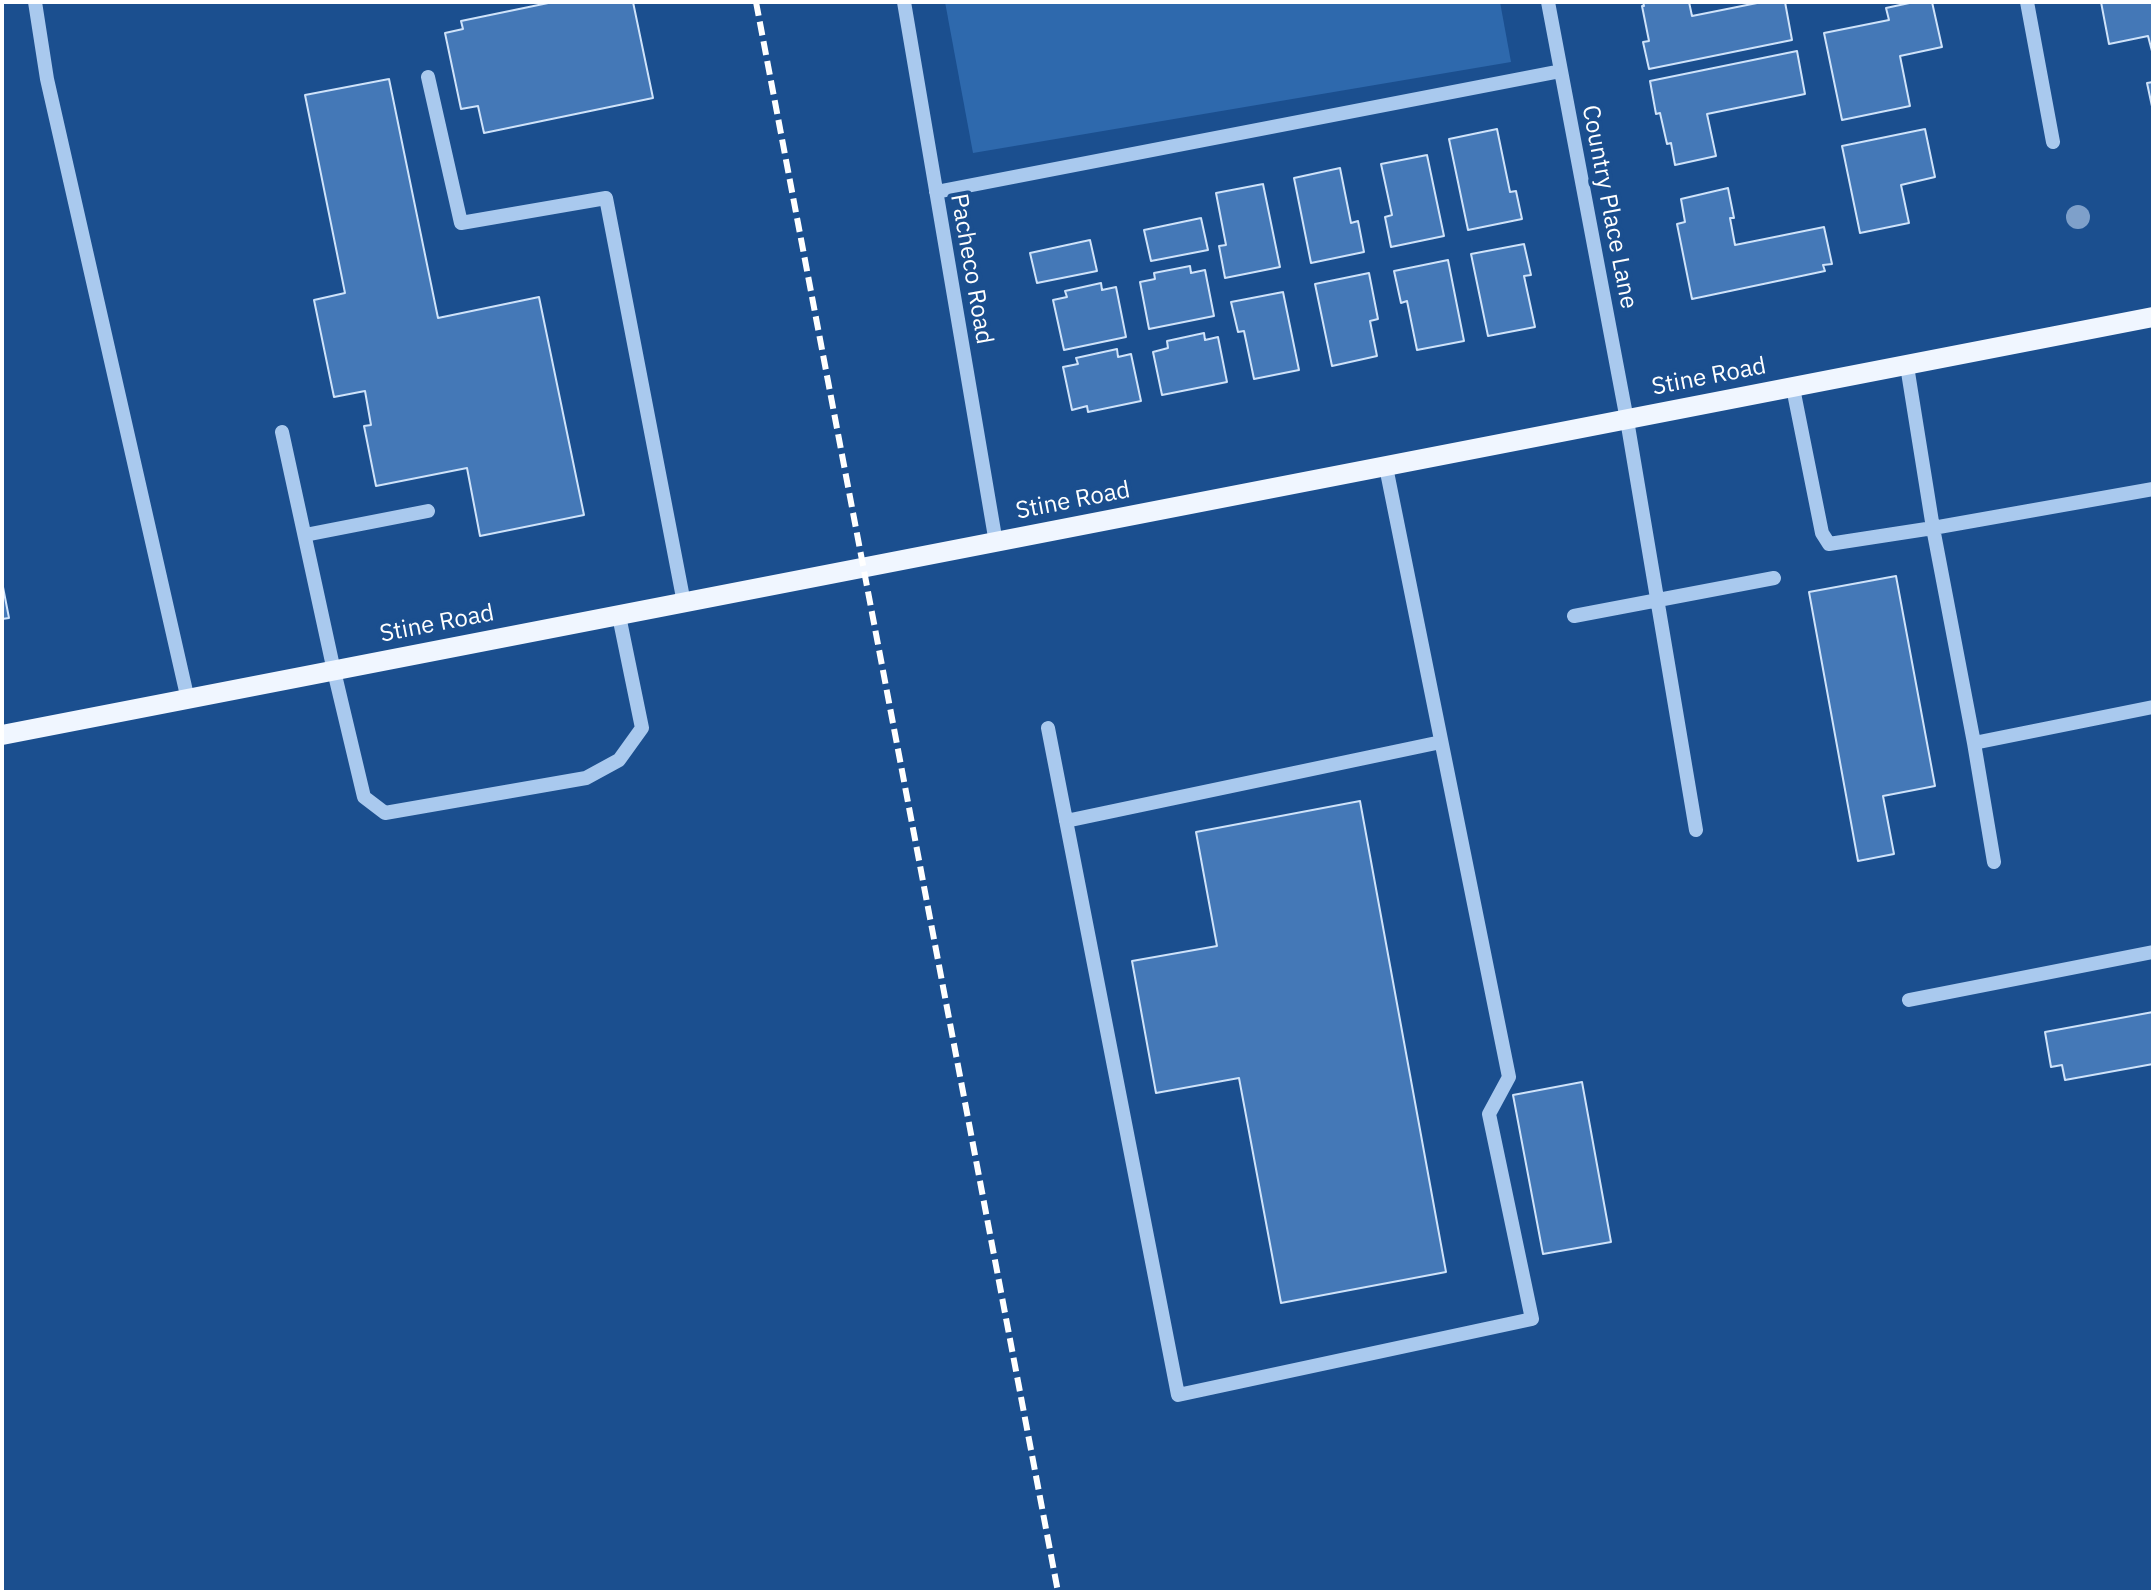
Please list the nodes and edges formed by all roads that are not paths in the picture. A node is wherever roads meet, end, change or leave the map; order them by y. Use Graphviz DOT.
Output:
graph roads {
  1 [pos="35,2"];
  2 [pos="904,2"];
  3 [pos="1548,2"];
  4 [pos="2027,2"];
  5 [pos="1561,71"];
  6 [pos="428,77"];
  7 [pos="2053,142"];
  8 [pos="936,192"];
  9 [pos="2153,317"];
  10 [pos="1907,366"];
  11 [pos="1793,388"];
  12 [pos="1627,420"];
  13 [pos="282,432"];
  14 [pos="1386,467"];
  15 [pos="2153,489"];
  16 [pos="428,511"];
  17 [pos="1933,528"];
  18 [pos="305,535"];
  19 [pos="996,543"];
  20 [pos="1774,578"];
  21 [pos="1656,600"];
  22 [pos="684,603"];
  23 [pos="619,616"];
  24 [pos="1574,616"];
  25 [pos="334,671"];
  26 [pos="188,700"];
  27 [pos="2153,707"];
  28 [pos="1048,728"];
  29 [pos="2,735"];
  30 [pos="1441,742"];
  31 [pos="1974,743"];
  32 [pos="1066,821"];
  33 [pos="1696,830"];
  34 [pos="1994,862"];
  35 [pos="2153,952"];
  36 [pos="1909,1000"];
  1 -- 26 [label="street"];
  2 -- 8 [label="street, Pacheco Road"];
  3 -- 5 [label="street, Country Place Lane"];
  4 -- 7 [label="street"];
  5 -- 8 [label="street"];
  5 -- 12 [label="street, Country Place Lane"];
  6 -- 22 [label="street"];
  8 -- 19 [label="street, Pacheco Road"];
  9 -- 10 [label="main road, Stine Road"];
  10 -- 11 [label="main road, Stine Road"];
  10 -- 17 [label="street"];
  11 -- 12 [label="main road, Stine Road"];
  11 -- 17 [label="street"];
  12 -- 14 [label="main road, Stine Road"];
  12 -- 21 [label="street, Country Place Lane"];
  13 -- 18 [label="street"];
  14 -- 19 [label="main road, Stine Road"];
  14 -- 30 [label="street"];
  15 -- 17 [label="street"];
  16 -- 18 [label="street"];
  17 -- 31 [label="street"];
  18 -- 25 [label="street"];
  19 -- 22 [label="main road, Stine Road"];
  20 -- 21 [label="street"];
  21 -- 24 [label="street"];
  21 -- 33 [label="street, Country Place Lane"];
  22 -- 23 [label="main road, Stine Road"];
  23 -- 25 [label="main road, Stine Road"];
  23 -- 25 [label="street"];
  25 -- 26 [label="main road, Stine Road"];
  26 -- 29 [label="main road, Stine Road"];
  27 -- 31 [label="street"];
  28 -- 32 [label="street"];
  30 -- 32 [label="street"];
  30 -- 32 [label="street"];
  31 -- 34 [label="street"];
  35 -- 36 [label="street"];
}
